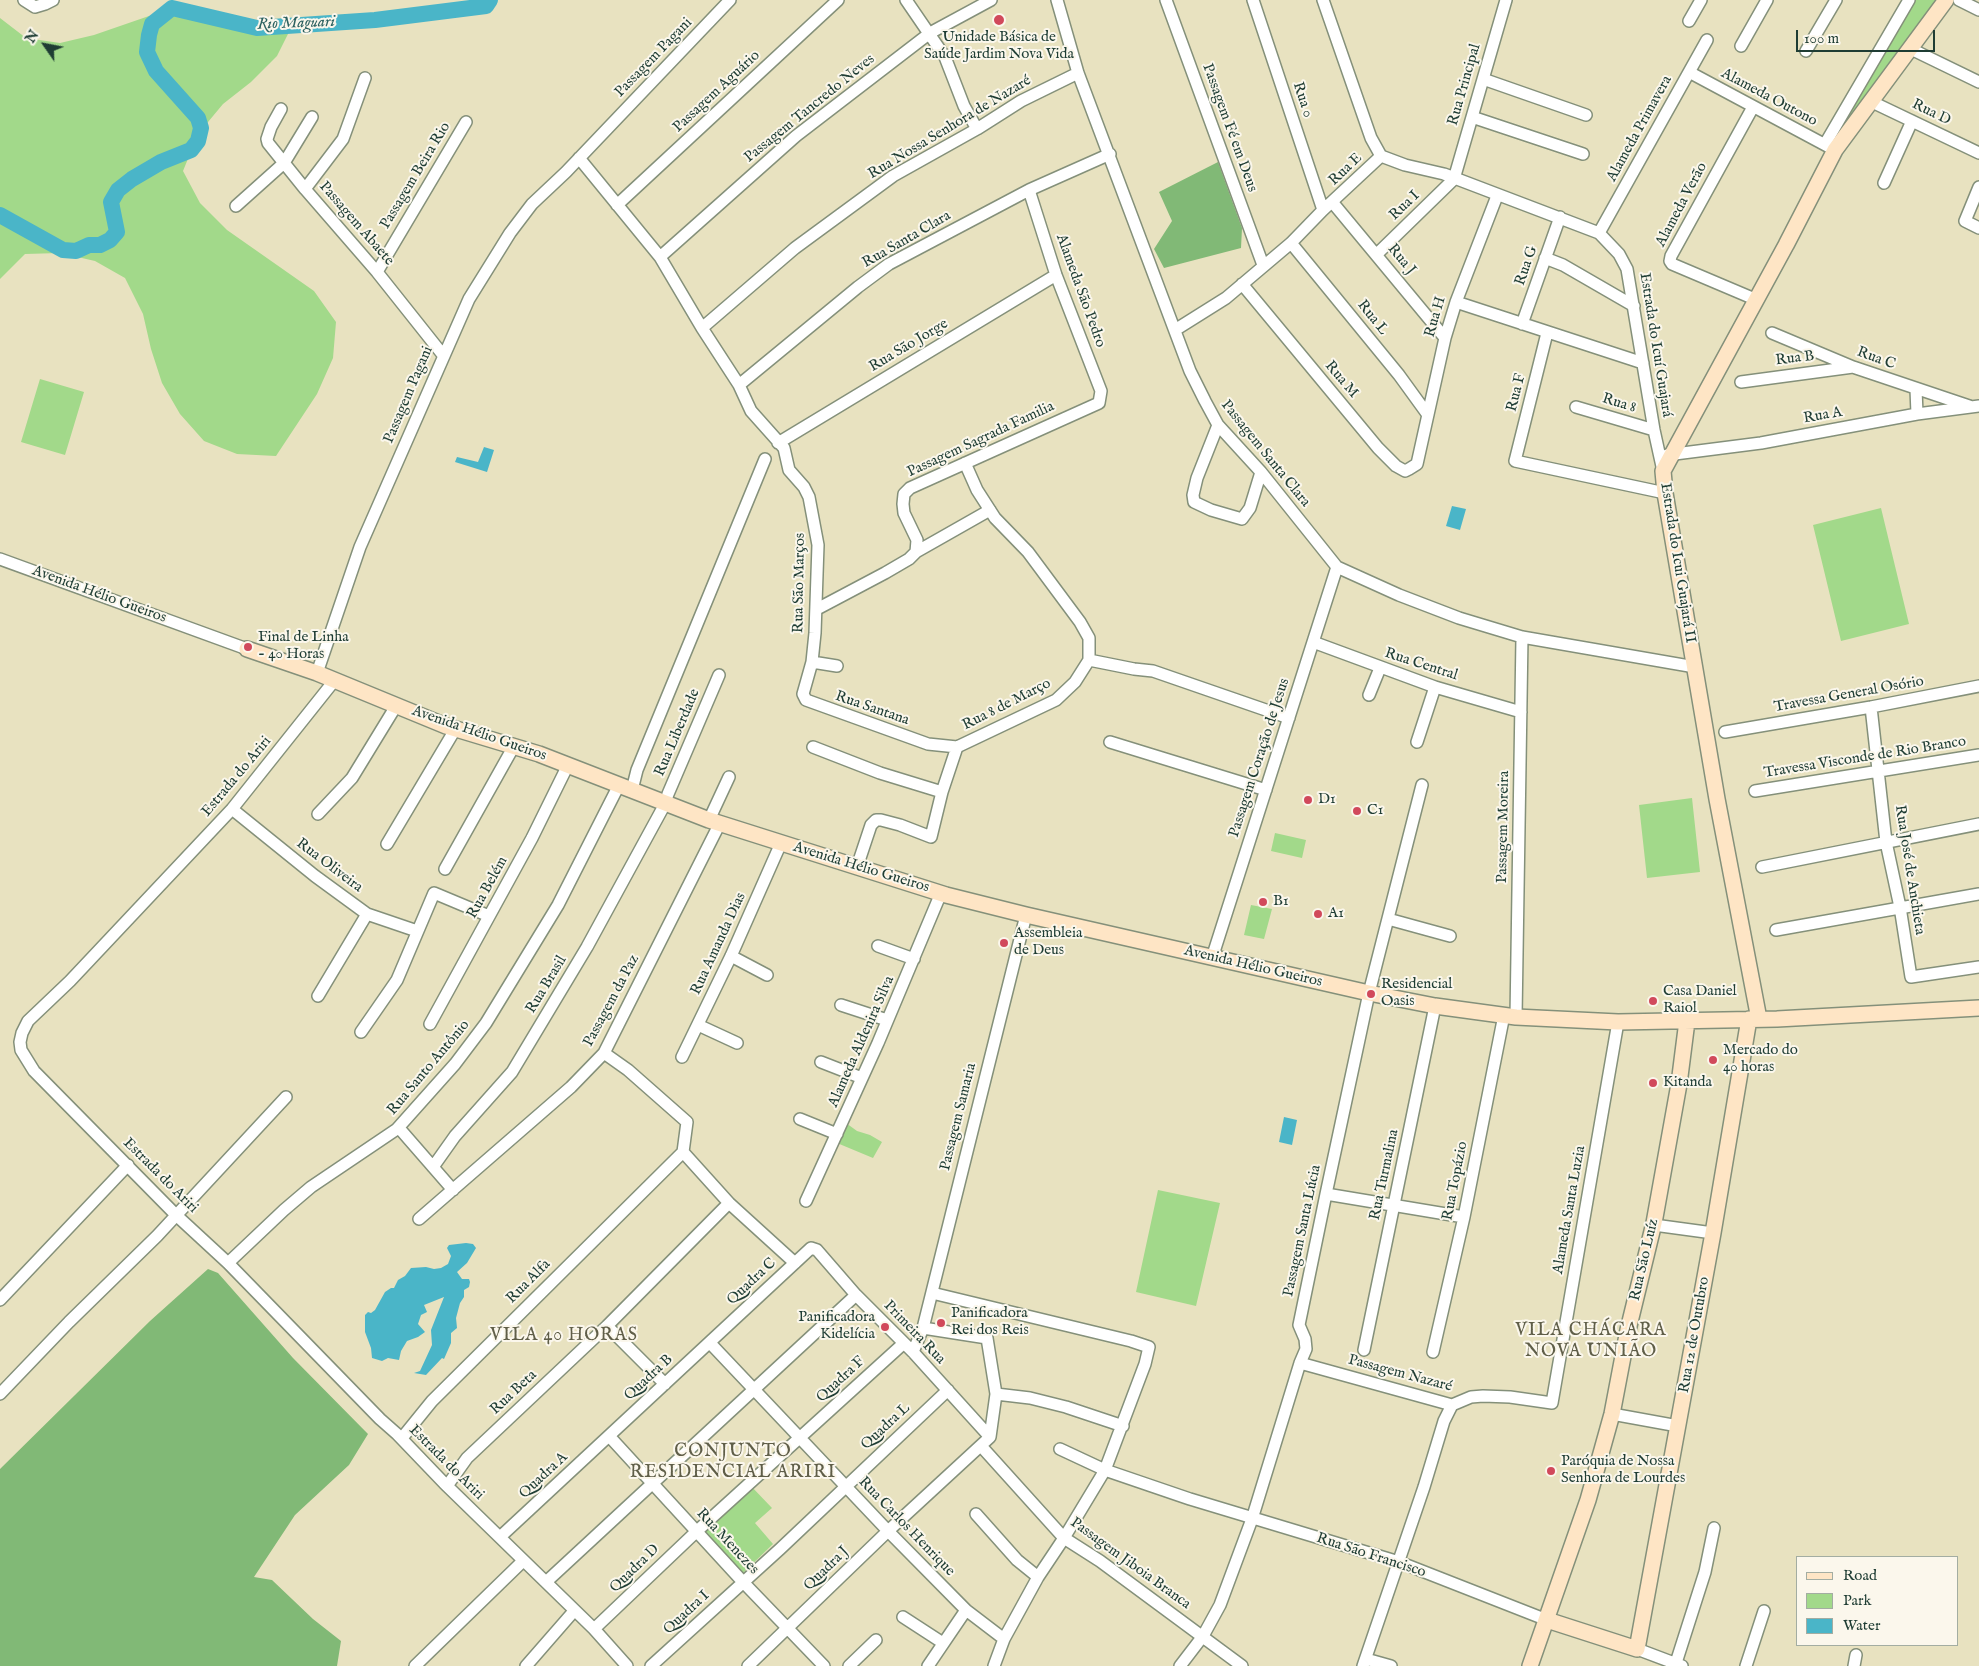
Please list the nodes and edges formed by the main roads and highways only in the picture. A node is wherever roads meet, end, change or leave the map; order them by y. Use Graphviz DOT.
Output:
graph roads {
  1 [pos="1946,0"];
  2 [pos="247,649"];
  3 [pos="1979,1008"];
  4 [pos="1754,1019"];
  5 [pos="1687,1021"];
  6 [pos="1547,1620"];
  7 [pos="1637,1649"];
  8 [pos="1530,1666"];
  1 -- 4 [label="main road, Estrada do Icui Guajará II"];
  2 -- 5 [label="main road, Avenida Hélio Gueiros"];
  3 -- 4 [label="main road, Avenida Hélio Gueiros"];
  4 -- 5 [label="main road, Avenida Hélio Gueiros"];
  4 -- 7 [label="main road, Rua 12 de Outubro"];
  5 -- 6 [label="main road, Rua São Luíz"];
  6 -- 7 [label="main road, Rua São Francisco"];
  6 -- 8 [label="main road, Rua São Luíz"];
}
